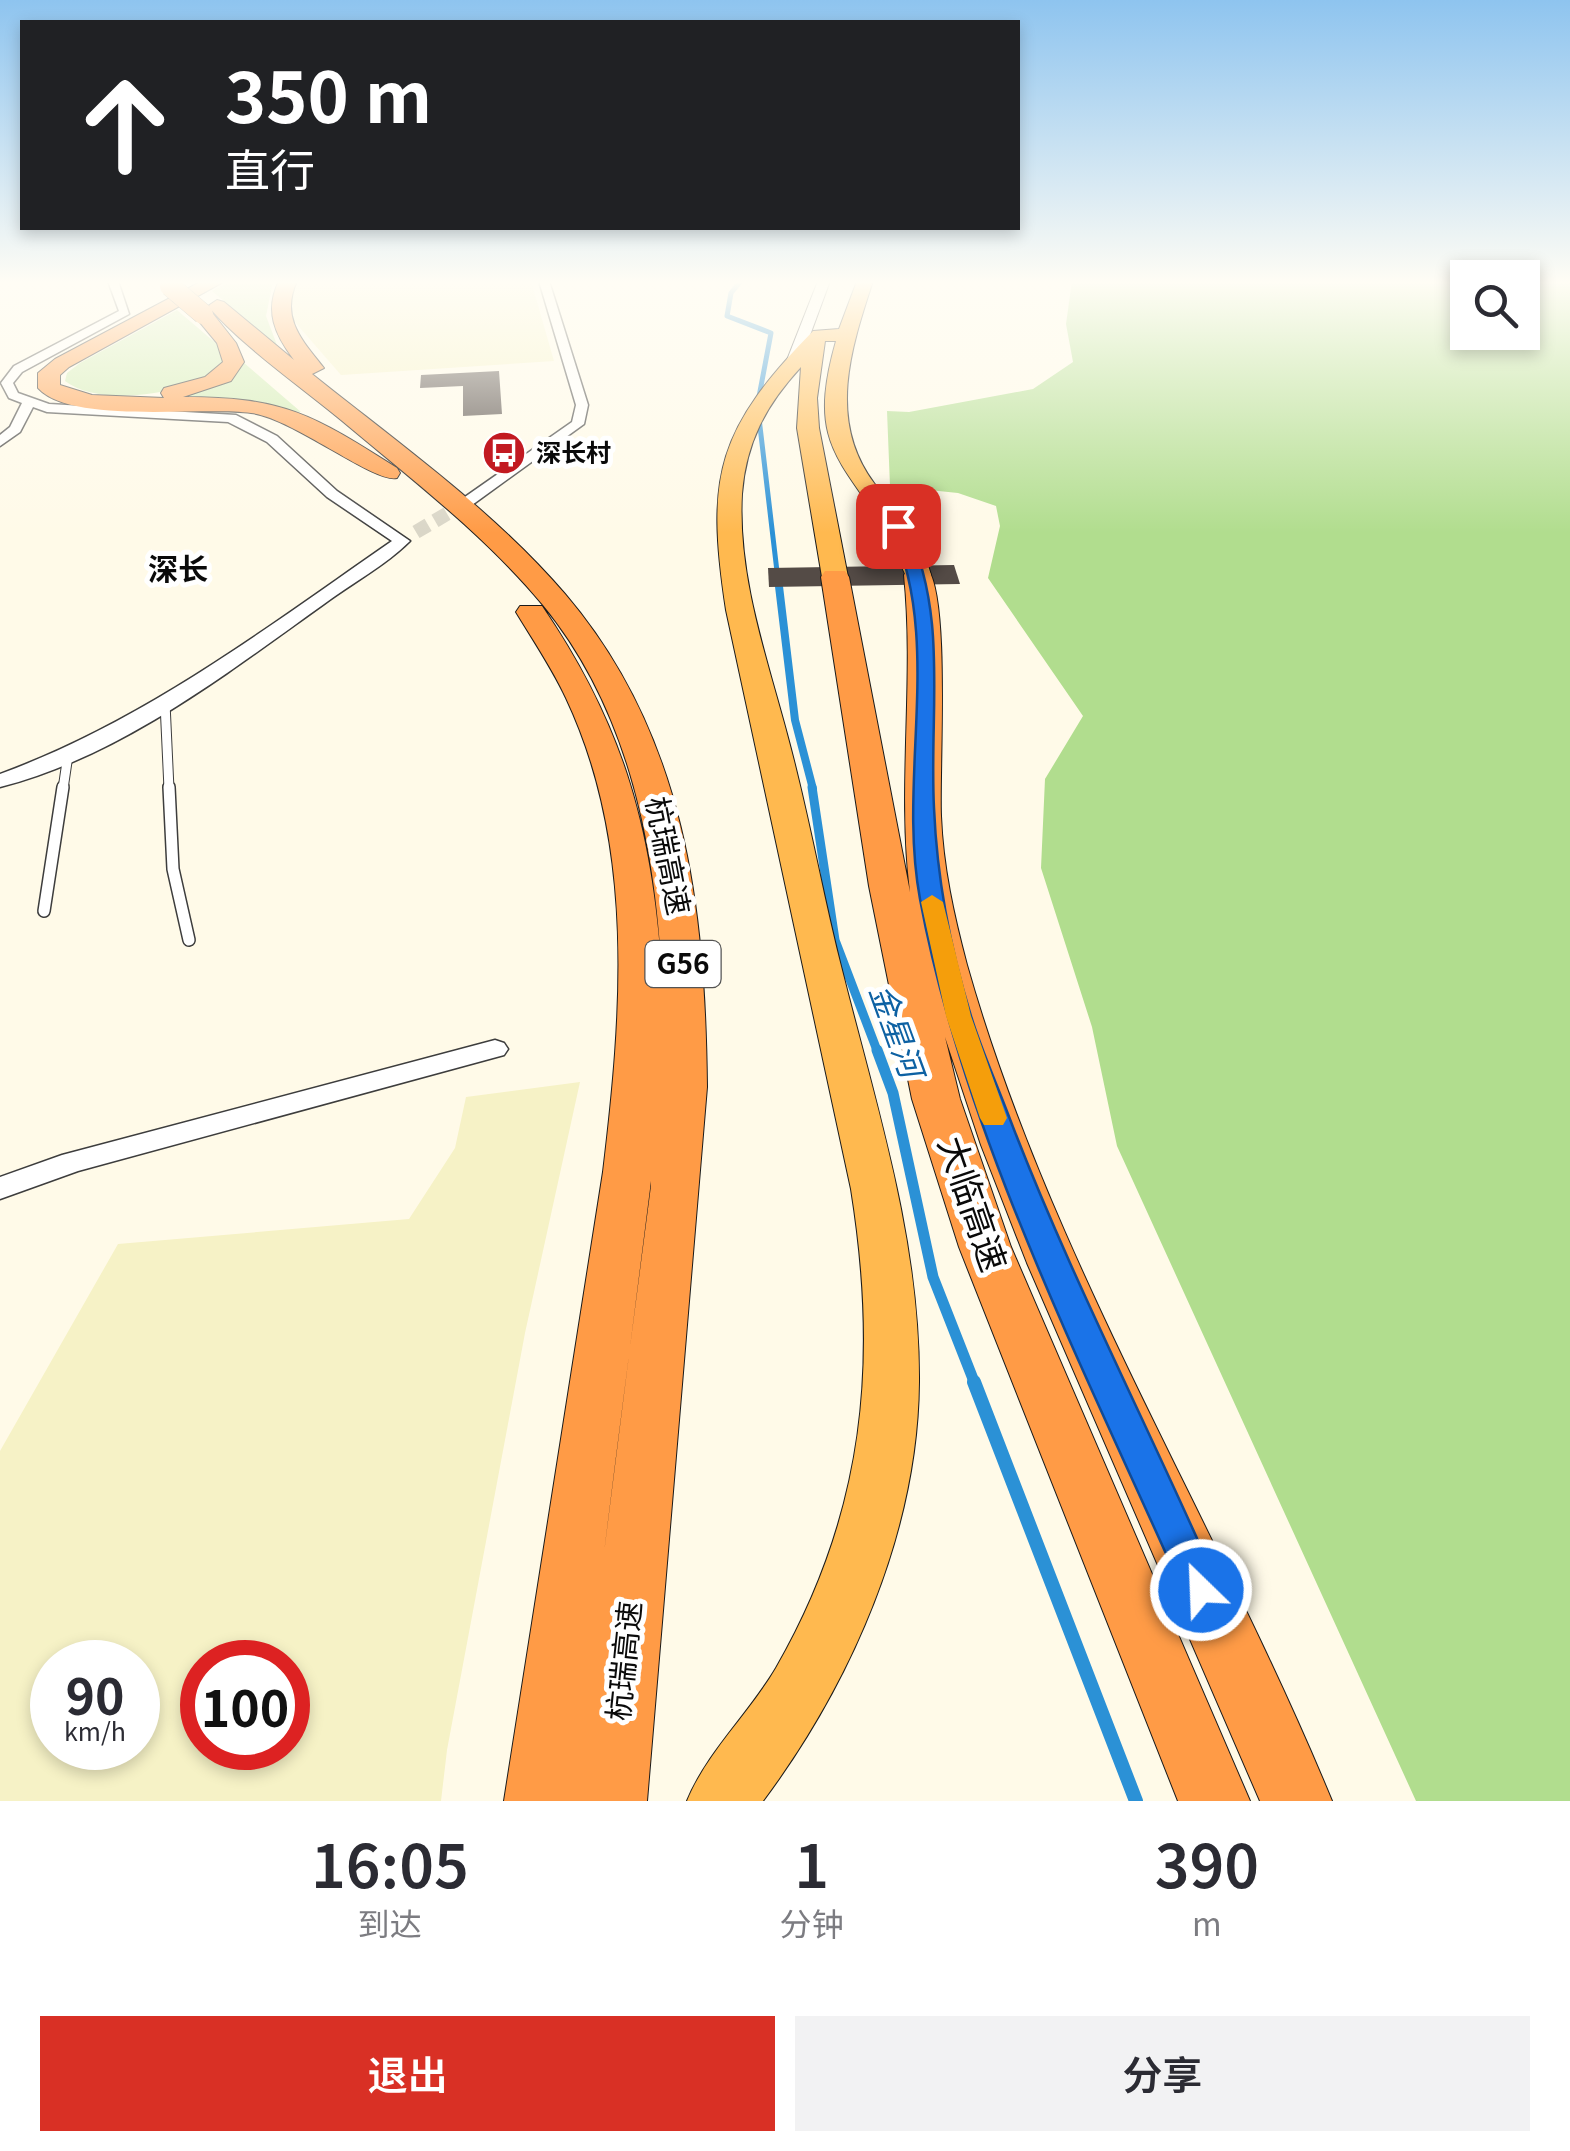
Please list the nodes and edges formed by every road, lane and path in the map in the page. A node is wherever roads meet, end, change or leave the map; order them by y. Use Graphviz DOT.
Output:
graph roads {
  1 [pos="29,365"];
  2 [pos="59,365"];
  3 [pos="70,365"];
  4 [pos="231,365"];
  5 [pos="282,365"];
  6 [pos="312,365"];
  7 [pos="570,365"];
  8 [pos="803,365"];
  9 [pos="815,365"];
  10 [pos="828,365"];
  11 [pos="28,404"];
  12 [pos="0,442"];
  13 [pos="384,457"];
  14 [pos="467,502"];
  15 [pos="918,575"];
  16 [pos="836,576"];
  17 [pos="165,703"];
  18 [pos="68,755"];
  19 [pos="0,781"];
  20 [pos="44,911"];
  21 [pos="188,940"];
  22 [pos="495,1048"];
  23 [pos="0,1188"];
  24 [pos="1185,1556"];
  25 [pos="1213,1799"];
  26 [pos="540,1801"];
  27 [pos="612,1801"];
  28 [pos="721,1801"];
  29 [pos="1296,1801"];
  30 [pos="1308,1801"];
  1 -- 11 [label="street"];
  2 -- 13 [label="highway"];
  3 -- 4 [label="highway"];
  5 -- 13 [label="highway, 杭瑞高速 / G56"];
  6 -- 13 [label="highway"];
  7 -- 14 [label="street"];
  8 -- 28 [label="highway"];
  9 -- 16 [label="highway"];
  10 -- 15 [label="highway"];
  11 -- 12 [label="street"];
  11 -- 17 [label="street"];
  13 -- 26 [label="highway, 杭瑞高速 / G56"];
  13 -- 27 [label="highway, 杭瑞高速 / G56"];
  15 -- 24 [label="highway, 大临高速"];
  16 -- 25 [label="highway, 大临高速"];
  17 -- 18 [label="street"];
  17 -- 21 [label="lane"];
  18 -- 19 [label="street"];
  18 -- 20 [label="lane"];
  22 -- 23 [label="street"];
  24 -- 29 [label="highway, 大临高速"];
  24 -- 30 [label="highway"];
}
